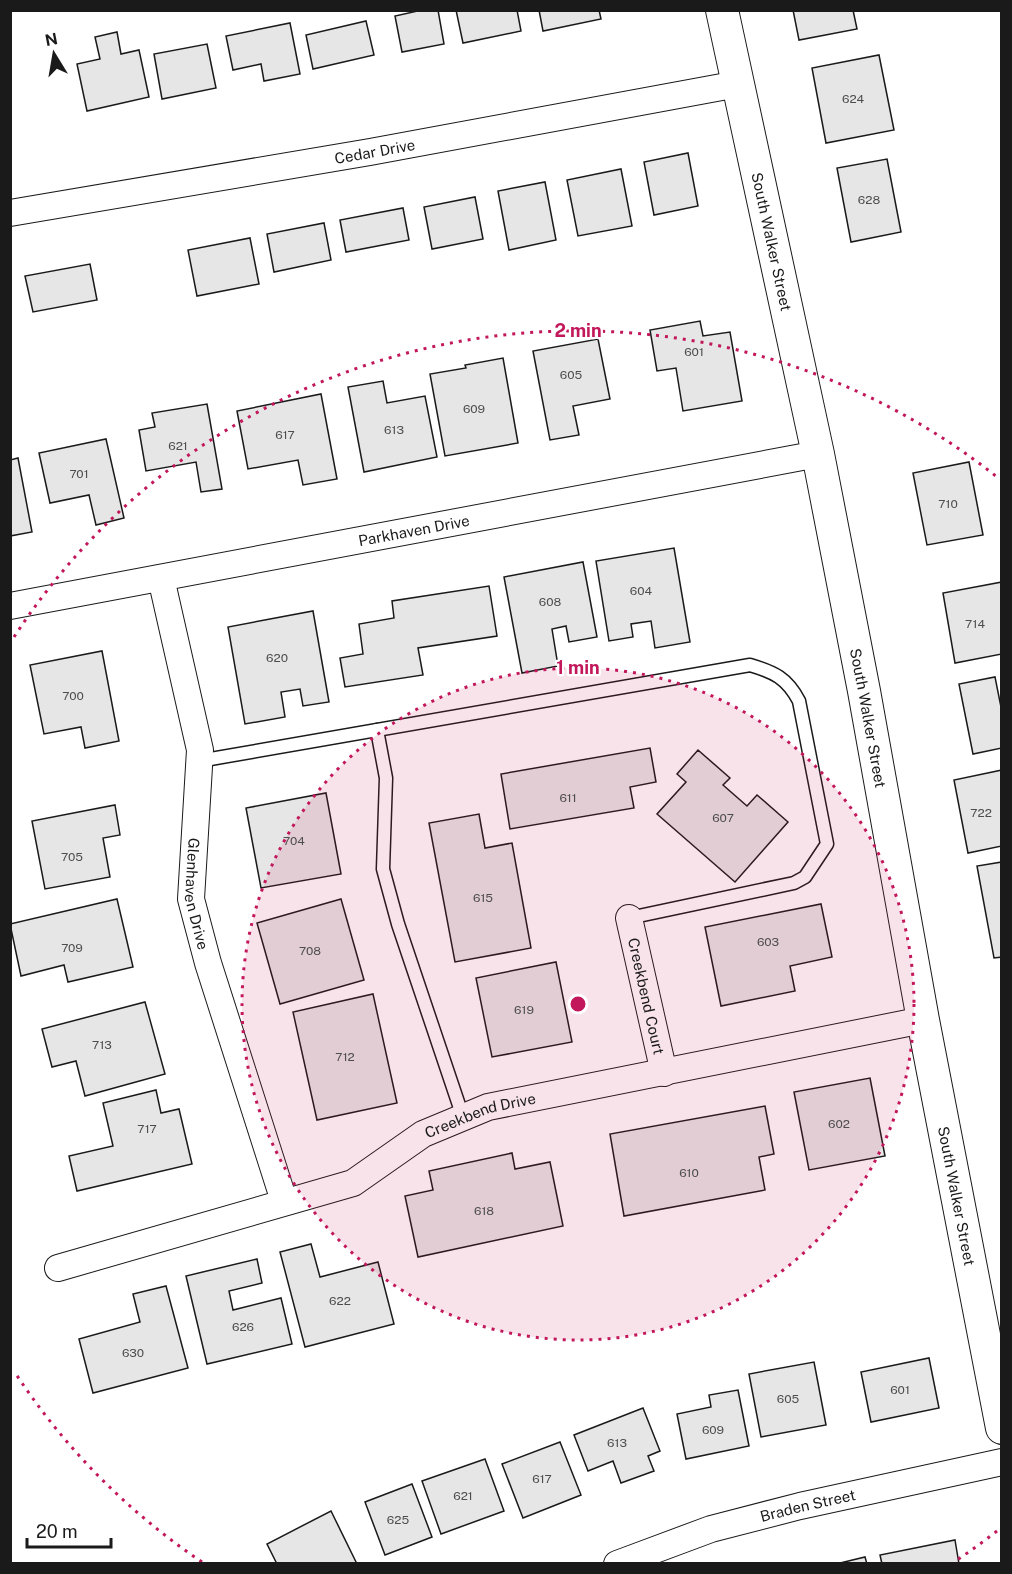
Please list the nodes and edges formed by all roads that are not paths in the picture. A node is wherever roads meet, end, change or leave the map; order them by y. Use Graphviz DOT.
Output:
graph roads {
  1 [pos="722,10"];
  2 [pos="738,84"];
  3 [pos="10,213"];
  4 [pos="818,454"];
  5 [pos="161,578"];
  6 [pos="10,606"];
  7 [pos="377,730"];
  8 [pos="199,760"];
  9 [pos="629,918"];
  10 [pos="923,1020"];
  11 [pos="664,1073"];
  12 [pos="464,1117"];
  13 [pos="284,1201"];
  14 [pos="58,1268"];
  15 [pos="1002,1428"];
  16 [pos="1002,1462"];
  17 [pos="617,1563"];
  1 -- 2 [label="street, South Walker Street"];
  2 -- 3 [label="street, Cedar Drive"];
  2 -- 4 [label="street, South Walker Street"];
  4 -- 5 [label="street, Parkhaven Drive"];
  4 -- 10 [label="street, South Walker Street"];
  5 -- 6 [label="street, Parkhaven Drive"];
  5 -- 8 [label="street, Glenhaven Drive"];
  7 -- 8 [label="lane"];
  7 -- 9 [label="lane"];
  7 -- 12 [label="lane"];
  8 -- 13 [label="street, Glenhaven Drive"];
  9 -- 11 [label="street, Creekbend Court"];
  10 -- 11 [label="street, Creekbend Drive"];
  10 -- 15 [label="street, South Walker Street"];
  11 -- 12 [label="street, Creekbend Drive"];
  12 -- 13 [label="street, Creekbend Drive"];
  13 -- 14 [label="street, Creekbend Drive"];
  16 -- 17 [label="street, Braden Street"];
}
